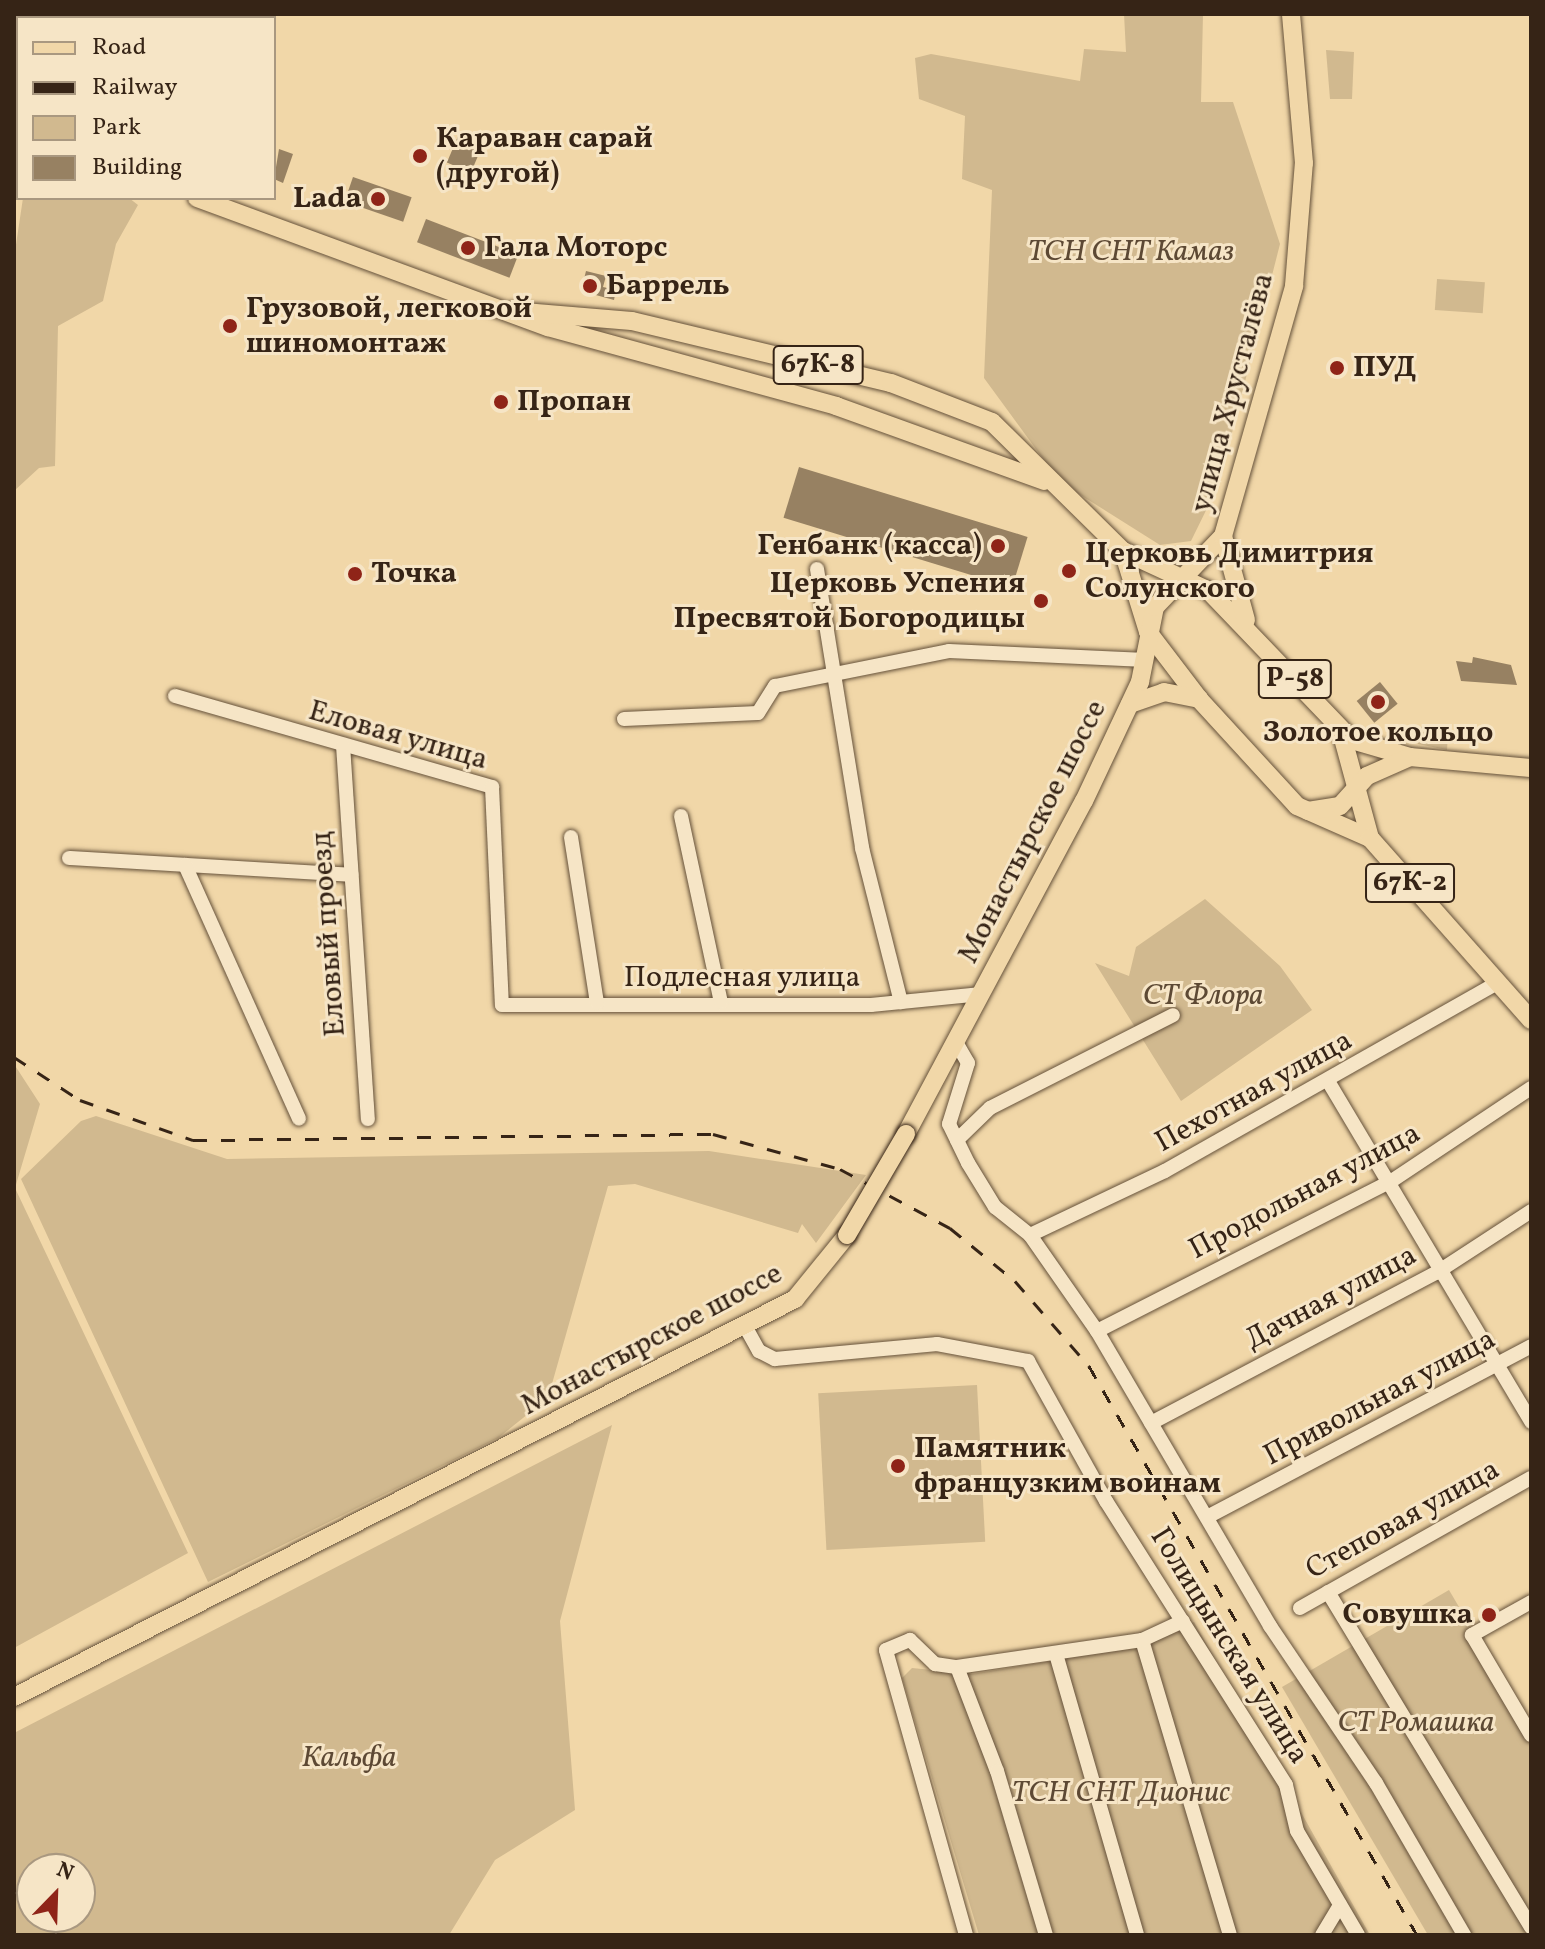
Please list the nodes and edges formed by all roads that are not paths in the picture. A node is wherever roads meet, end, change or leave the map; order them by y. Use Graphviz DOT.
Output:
graph roads {
  1 [pos="1291,14"];
  2 [pos="203,200"];
  3 [pos="512,311"];
  4 [pos="1050,484"];
  5 [pos="1223,536"];
  6 [pos="1123,551"];
  7 [pos="817,569"];
  8 [pos="1185,582"];
  9 [pos="1248,626"];
  10 [pos="1148,632"];
  11 [pos="1146,660"];
  12 [pos="837,672"];
  13 [pos="175,696"];
  14 [pos="1199,699"];
  15 [pos="1130,704"];
  16 [pos="624,719"];
  17 [pos="1341,732"];
  18 [pos="343,745"];
  19 [pos="1410,757"];
  20 [pos="1531,768"];
  21 [pos="1355,784"];
  22 [pos="1305,811"];
  23 [pos="681,816"];
  24 [pos="571,837"];
  25 [pos="1370,838"];
  26 [pos="69,858"];
  27 [pos="185,865"];
  28 [pos="351,875"];
  29 [pos="1497,983"];
  30 [pos="981,994"];
  31 [pos="721,1002"];
  32 [pos="901,1002"];
  33 [pos="597,1003"];
  34 [pos="502,1005"];
  35 [pos="1173,1015"];
  36 [pos="1531,1020"];
  37 [pos="957,1044"];
  38 [pos="1328,1081"];
  39 [pos="1531,1088"];
  40 [pos="299,1119"];
  41 [pos="368,1119"];
  42 [pos="957,1140"];
  43 [pos="1390,1182"];
  44 [pos="1531,1211"];
  45 [pos="1030,1235"];
  46 [pos="1442,1269"];
  47 [pos="745,1326"];
  48 [pos="1097,1331"];
  49 [pos="1531,1346"];
  50 [pos="1499,1367"];
  51 [pos="1531,1422"];
  52 [pos="1151,1423"];
  53 [pos="1531,1478"];
  54 [pos="1209,1516"];
  55 [pos="1328,1592"];
  56 [pos="1531,1602"];
  57 [pos="1300,1608"];
  58 [pos="1183,1621"];
  59 [pos="1142,1640"];
  60 [pos="1056,1654"];
  61 [pos="957,1667"];
  62 [pos="14,1697"];
  63 [pos="1530,1732"];
  64 [pos="1340,1905"];
  65 [pos="1531,1927"];
  66 [pos="966,1935"];
  67 [pos="1046,1935"];
  68 [pos="1137,1935"];
  69 [pos="1230,1935"];
  70 [pos="1322,1935"];
  71 [pos="1358,1935"];
  72 [pos="1464,1935"];
  1 -- 5 [label="main road, улица Хрусталёва"];
  2 -- 3 [label="main road, 67К-8"];
  3 -- 4 [label="main road, 67К-8"];
  3 -- 4 [label="main road, 67К-8"];
  4 -- 6 [label="main road, 67К-8"];
  5 -- 8 [label="main road, улица Хрусталёва"];
  5 -- 9 [label="main road"];
  6 -- 8 [label="main road, 67К-8"];
  6 -- 10 [label="main road"];
  7 -- 12 [label="street"];
  8 -- 9 [label="main road, Р-58"];
  8 -- 10 [label="main road, Монастырское шоссе"];
  9 -- 17 [label="main road, Р-58"];
  10 -- 11 [label="main road, Монастырское шоссе"];
  10 -- 14 [label="main road"];
  11 -- 12 [label="street"];
  11 -- 15 [label="main road, Монастырское шоссе"];
  12 -- 16 [label="street"];
  12 -- 32 [label="street"];
  13 -- 18 [label="street, Еловая улица"];
  14 -- 15 [label="main road"];
  14 -- 22 [label="main road"];
  15 -- 30 [label="main road, Монастырское шоссе"];
  17 -- 19 [label="main road"];
  17 -- 21 [label="main road, Р-58"];
  18 -- 28 [label="street, Еловый проезд"];
  18 -- 34 [label="street, Еловая улица"];
  19 -- 20 [label="main road"];
  19 -- 21 [label="main road"];
  21 -- 22 [label="main road"];
  21 -- 25 [label="main road, Р-58"];
  22 -- 25 [label="main road"];
  23 -- 31 [label="street"];
  24 -- 33 [label="street"];
  25 -- 29 [label="main road, 67К-2"];
  26 -- 27 [label="street"];
  27 -- 28 [label="street"];
  27 -- 40 [label="street"];
  28 -- 41 [label="street, Еловый проезд"];
  29 -- 36 [label="main road, 67К-2"];
  29 -- 38 [label="street, Пехотная улица"];
  30 -- 32 [label="street, Подлесная улица"];
  30 -- 37 [label="main road, Монастырское шоссе"];
  31 -- 32 [label="street, Подлесная улица"];
  31 -- 33 [label="street, Подлесная улица"];
  33 -- 34 [label="street, Подлесная улица"];
  35 -- 42 [label="street"];
  37 -- 42 [label="street"];
  37 -- 47 [label="main road, Монастырское шоссе, bridge"];
  38 -- 43 [label="street"];
  38 -- 45 [label="street, Пехотная улица"];
  39 -- 43 [label="street, Продольная улица"];
  42 -- 45 [label="street"];
  43 -- 46 [label="street"];
  43 -- 48 [label="street, Продольная улица"];
  44 -- 46 [label="street, Дачная улица"];
  45 -- 48 [label="street"];
  46 -- 50 [label="street"];
  46 -- 52 [label="street, Дачная улица"];
  47 -- 58 [label="street, Голицынская улица"];
  47 -- 62 [label="main road, Монастырское шоссе"];
  48 -- 52 [label="street"];
  49 -- 50 [label="street, Привольная улица"];
  50 -- 51 [label="street"];
  50 -- 54 [label="street, Привольная улица"];
  52 -- 54 [label="street"];
  53 -- 55 [label="street, Степовая улица"];
  54 -- 72 [label="street"];
  55 -- 57 [label="street, Степовая улица"];
  55 -- 65 [label="street"];
  56 -- 63 [label="street"];
  58 -- 59 [label="street"];
  58 -- 64 [label="street, Голицынская улица"];
  59 -- 60 [label="street"];
  59 -- 69 [label="street"];
  60 -- 61 [label="street"];
  60 -- 68 [label="street"];
  61 -- 66 [label="street"];
  61 -- 67 [label="street"];
  64 -- 70 [label="street"];
  64 -- 71 [label="street, Голицынская улица"];
}
